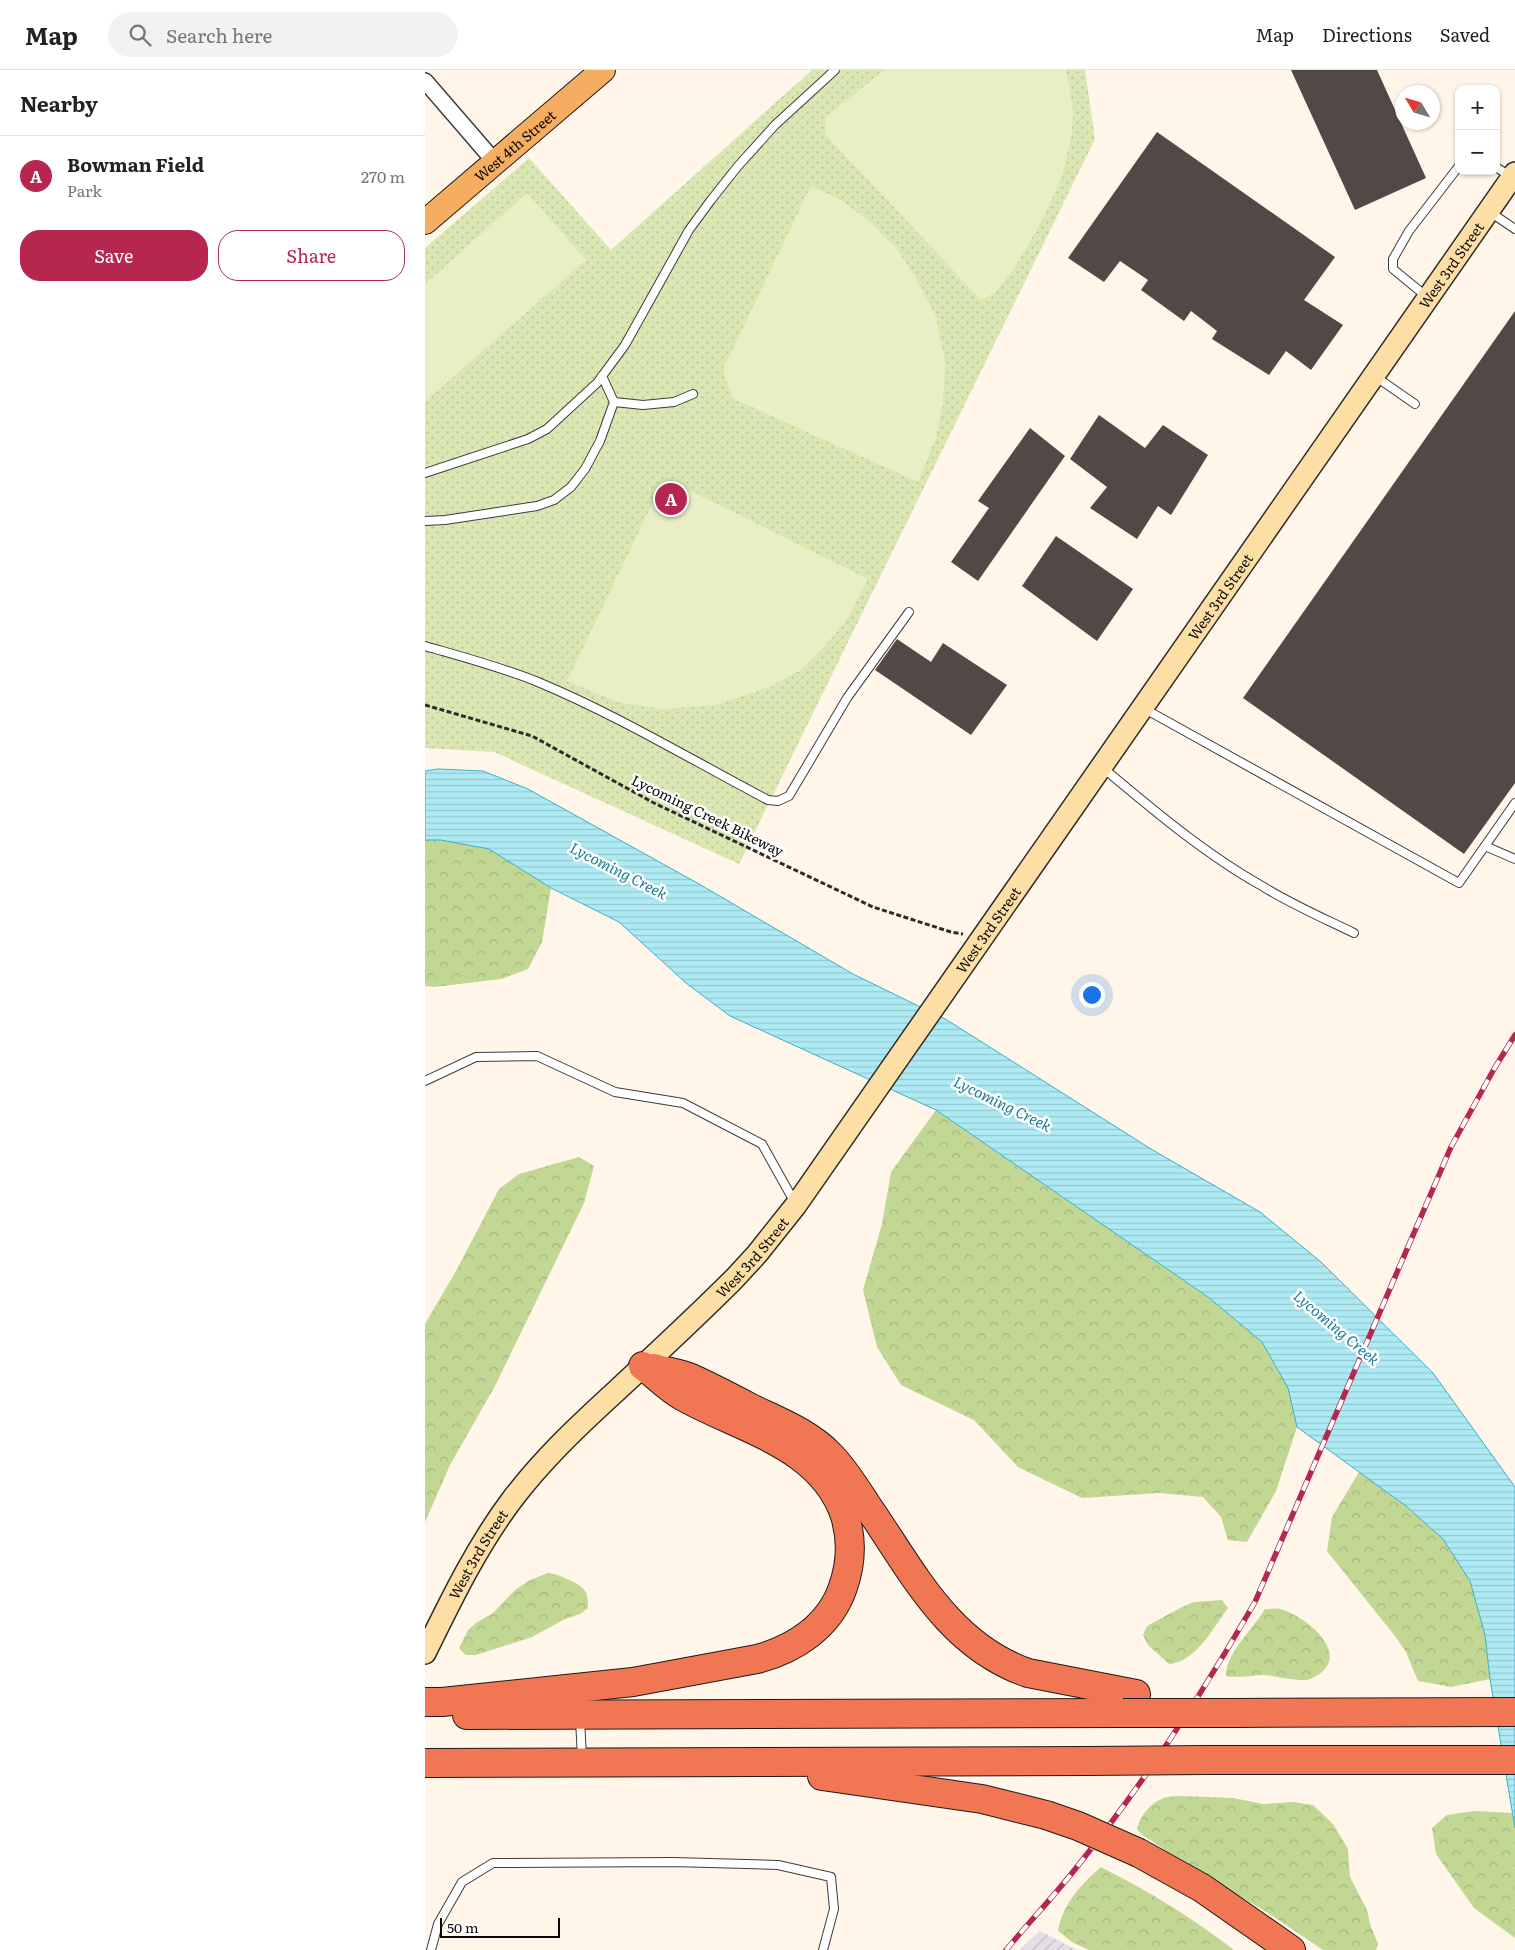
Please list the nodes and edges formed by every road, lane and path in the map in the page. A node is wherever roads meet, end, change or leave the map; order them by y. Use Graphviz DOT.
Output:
graph roads {
  1 [pos="603,70"];
  2 [pos="835,70"];
  3 [pos="425,81"];
  4 [pos="495,162"];
  5 [pos="1455,171"];
  6 [pos="1508,173"];
  7 [pos="1489,211"];
  8 [pos="425,222"];
  9 [pos="1515,229"];
  10 [pos="1428,298"];
  11 [pos="602,376"];
  12 [pos="1374,376"];
  13 [pos="693,394"];
  14 [pos="615,402"];
  15 [pos="1415,404"];
  16 [pos="426,471"];
  17 [pos="425,521"];
  18 [pos="909,612"];
  19 [pos="425,646"];
  20 [pos="425,705"];
  21 [pos="1143,708"];
  22 [pos="1102,767"];
  23 [pos="1515,803"];
  24 [pos="1485,846"];
  25 [pos="1515,860"];
  26 [pos="1354,933"];
  27 [pos="984,937"];
  28 [pos="425,1081"];
  29 [pos="797,1205"];
  30 [pos="643,1366"];
  31 [pos="425,1652"];
  32 [pos="1129,1704"];
  33 [pos="432,1709"];
  34 [pos="1515,1712"];
  35 [pos="580,1715"];
  36 [pos="1515,1760"];
  37 [pos="582,1762"];
  38 [pos="724,1762"];
  39 [pos="425,1763"];
  40 [pos="431,1950"];
  41 [pos="823,1950"];
  42 [pos="1291,1950"];
  1 -- 4 [label="main road, West 4th Street"];
  2 -- 11 [label="lane"];
  3 -- 4 [label="street"];
  4 -- 8 [label="main road, West 4th Street"];
  5 -- 10 [label="lane"];
  6 -- 7 [label="main road, West 3rd Street"];
  7 -- 9 [label="lane"];
  7 -- 10 [label="main road, West 3rd Street"];
  10 -- 12 [label="main road, West 3rd Street"];
  11 -- 14 [label="lane"];
  11 -- 16 [label="lane"];
  12 -- 15 [label="lane"];
  12 -- 21 [label="main road, West 3rd Street"];
  13 -- 14 [label="lane"];
  14 -- 17 [label="lane"];
  18 -- 19 [label="lane"];
  20 -- 27 [label="path, Lycoming Creek Bikeway"];
  21 -- 22 [label="main road, West 3rd Street"];
  21 -- 24 [label="lane"];
  22 -- 26 [label="lane"];
  22 -- 27 [label="main road, West 3rd Street"];
  23 -- 24 [label="lane"];
  24 -- 25 [label="lane"];
  27 -- 29 [label="main road, West 3rd Street"];
  28 -- 29 [label="lane"];
  29 -- 30 [label="main road, West 3rd Street"];
  30 -- 31 [label="main road, West 3rd Street"];
  30 -- 32 [label="highway"];
  30 -- 33 [label="highway"];
  32 -- 34 [label="highway, bridge"];
  32 -- 35 [label="highway"];
  33 -- 35 [label="highway"];
  35 -- 37 [label="lane"];
  36 -- 38 [label="highway, bridge"];
  37 -- 38 [label="highway"];
  37 -- 39 [label="highway"];
  38 -- 42 [label="highway, bridge"];
  40 -- 41 [label="lane"];
}
